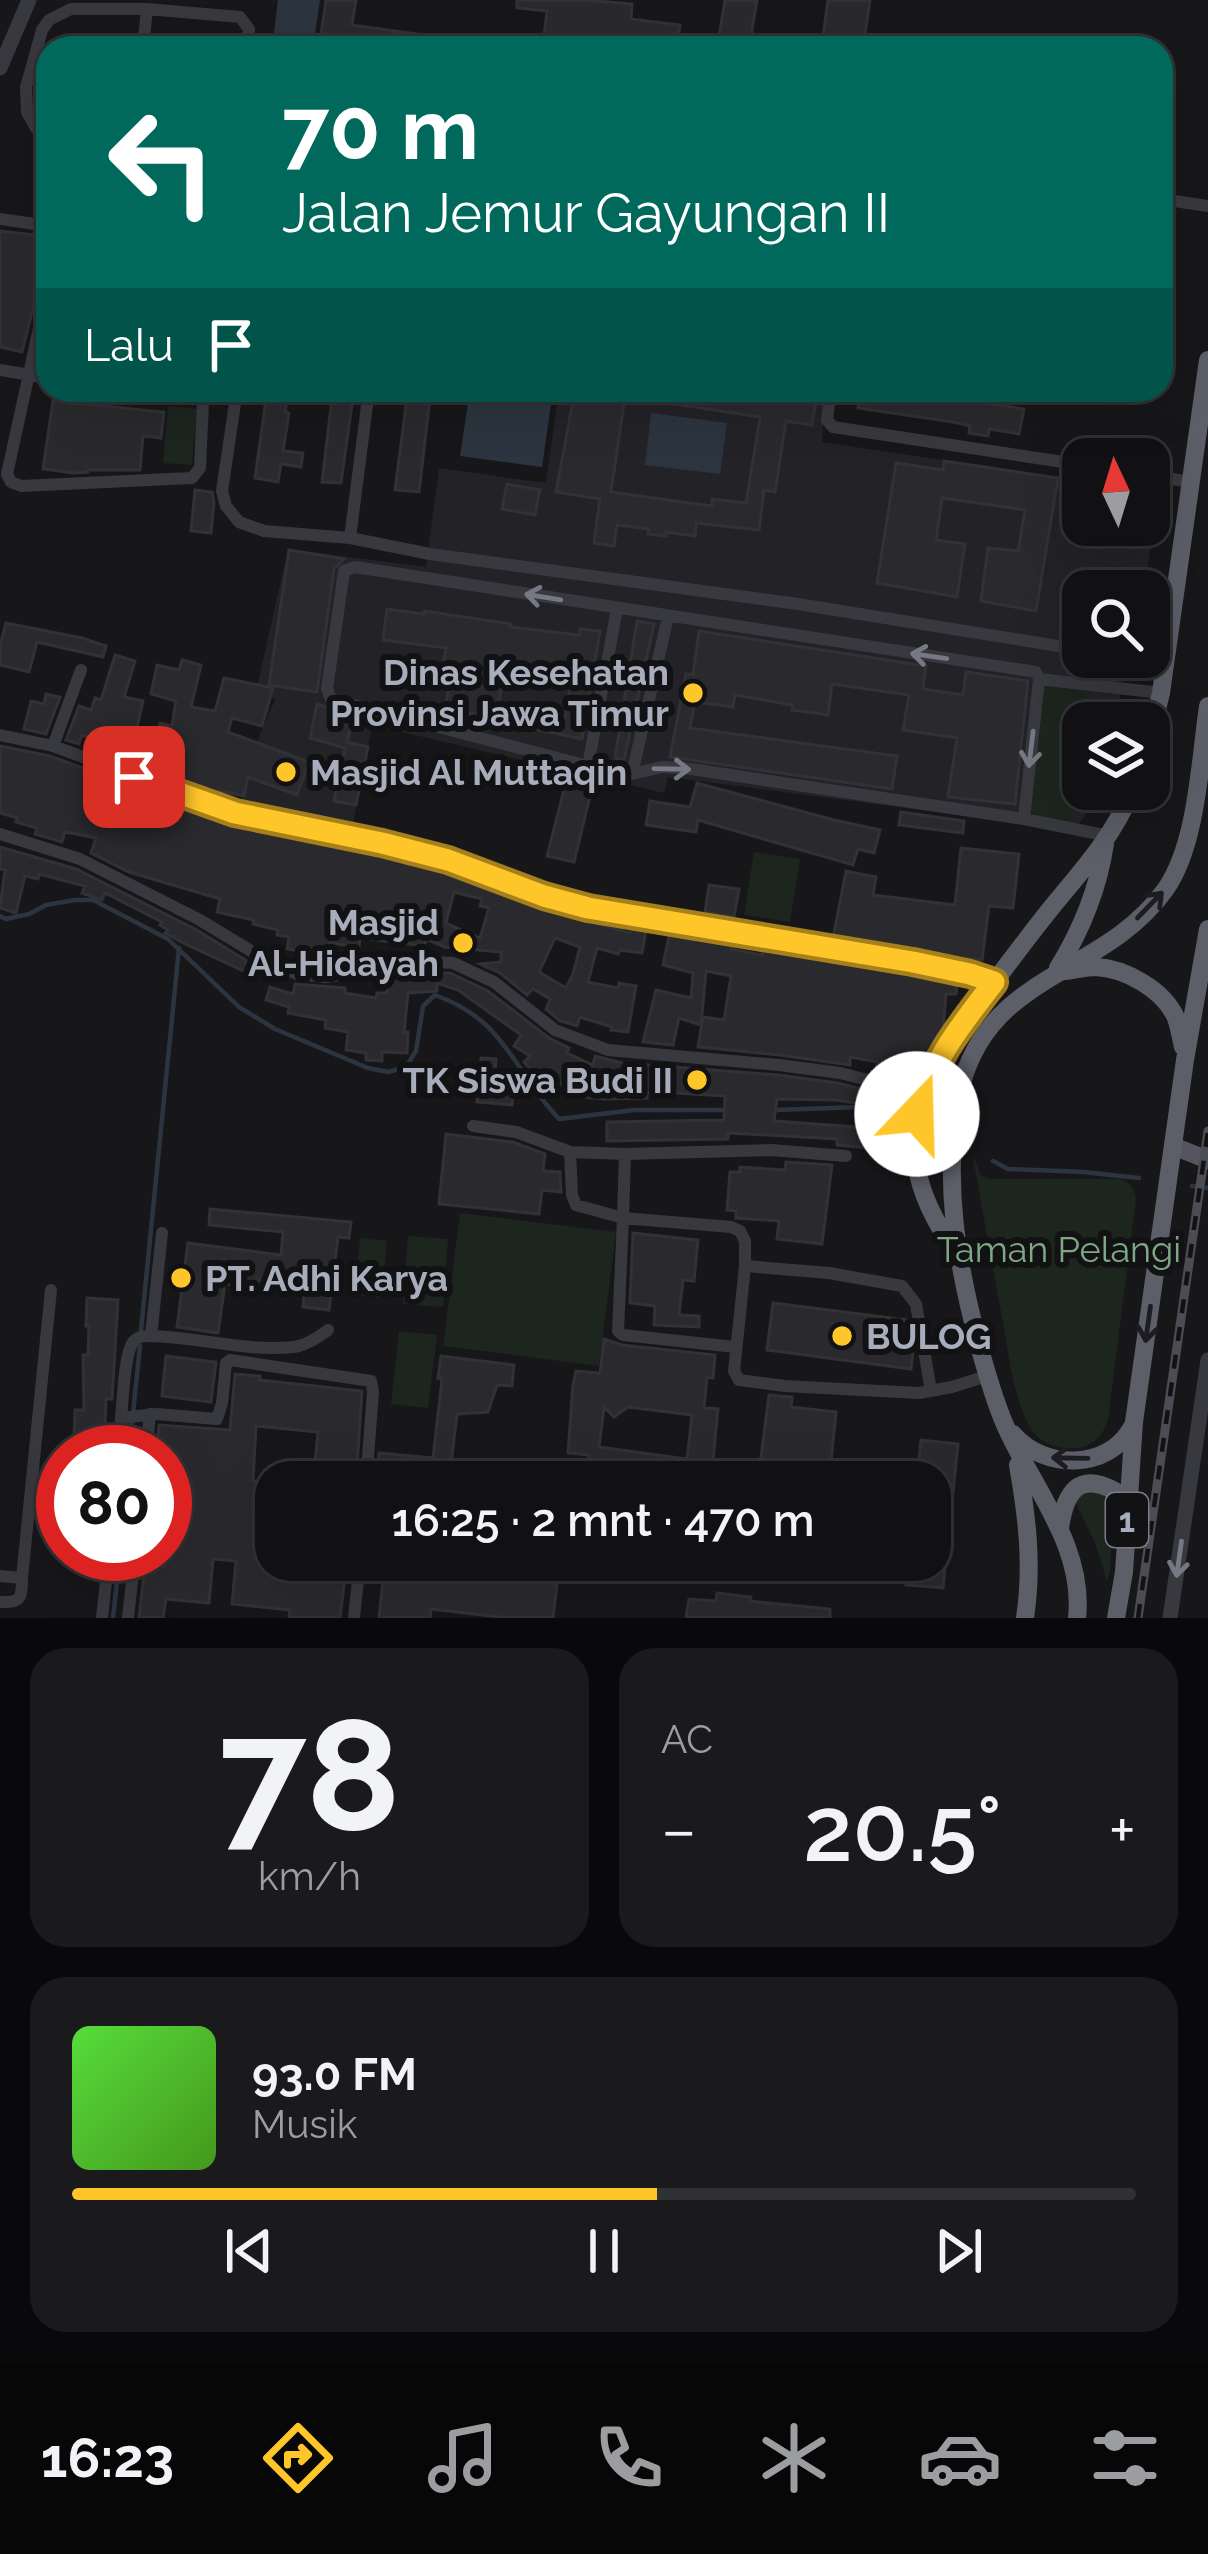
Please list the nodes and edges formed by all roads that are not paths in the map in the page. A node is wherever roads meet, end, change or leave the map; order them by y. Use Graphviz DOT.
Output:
graph roads {
  1 [pos="29,0"];
  2 [pos="147,9"];
  3 [pos="40,36"];
  4 [pos="144,36"];
  5 [pos="248,36"];
  6 [pos="36,51"];
  7 [pos="0,68"];
  8 [pos="36,128"];
  9 [pos="1173,201"];
  10 [pos="1208,206"];
  11 [pos="0,219"];
  12 [pos="36,224"];
  13 [pos="36,340"];
  14 [pos="1208,360"];
  15 [pos="0,370"];
  16 [pos="28,375"];
  17 [pos="36,376"];
  18 [pos="203,402"];
  19 [pos="235,402"];
  20 [pos="367,402"];
  21 [pos="829,402"];
  22 [pos="1062,462"];
  23 [pos="1170,479"];
  24 [pos="1190,482"];
  25 [pos="350,538"];
  26 [pos="617,609"];
  27 [pos="668,616"];
  28 [pos="1170,628"];
  29 [pos="1062,647"];
  30 [pos="80,670"];
  31 [pos="1163,678"];
  32 [pos="1040,680"];
  33 [pos="1161,693"];
  34 [pos="1159,702"];
  35 [pos="1208,706"];
  36 [pos="0,736"];
  37 [pos="52,746"];
  38 [pos="588,766"];
  39 [pos="632,773"];
  40 [pos="1122,810"];
  41 [pos="1024,819"];
  42 [pos="0,834"];
  43 [pos="1107,840"];
  44 [pos="1208,928"];
  45 [pos="1054,973"];
  46 [pos="998,978"];
  47 [pos="1185,1060"];
  48 [pos="923,1094"];
  49 [pos="473,1126"];
  50 [pos="1172,1147"];
  51 [pos="1208,1148"];
  52 [pos="570,1152"];
  53 [pos="625,1154"];
  54 [pos="846,1156"];
  55 [pos="1208,1160"];
  56 [pos="623,1217"];
  57 [pos="163,1233"];
  58 [pos="957,1254"];
  59 [pos="745,1266"];
  60 [pos="51,1290"];
  61 [pos="328,1330"];
  62 [pos="151,1336"];
  63 [pos="735,1347"];
  64 [pos="1208,1360"];
  65 [pos="987,1376"];
  66 [pos="931,1391"];
  67 [pos="134,1416"];
  68 [pos="1134,1422"];
  69 [pos="1004,1423"];
  70 [pos="130,1425"];
  71 [pos="137,1425"];
  72 [pos="1016,1448"];
  73 [pos="368,1461"];
  74 [pos="1060,1528"];
  75 [pos="1124,1572"];
  76 [pos="0,1576"];
  77 [pos="22,1578"];
  78 [pos="106,1581"];
  79 [pos="132,1581"];
  80 [pos="358,1581"];
  81 [pos="0,1602"];
  82 [pos="102,1618"];
  83 [pos="128,1618"];
  84 [pos="354,1618"];
  85 [pos="1025,1618"];
  86 [pos="1077,1618"];
  87 [pos="1116,1618"];
  88 [pos="1170,1618"];
  1 -- 7 [label="street"];
  2 -- 3 [label="street"];
  2 -- 4 [label="street"];
  2 -- 5 [label="street"];
  6 -- 8 [label="street"];
  9 -- 10 [label="street"];
  11 -- 12 [label="street"];
  13 -- 16 [label="street"];
  14 -- 24 [label="highway"];
  15 -- 16 [label="street"];
  16 -- 17 [label="street"];
  16 -- 18 [label="street"];
  19 -- 25 [label="street"];
  20 -- 25 [label="street"];
  21 -- 22 [label="street"];
  23 -- 24 [label="street"];
  24 -- 28 [label="highway"];
  25 -- 29 [label="street"];
  26 -- 27 [label="street"];
  26 -- 38 [label="street"];
  26 -- 38 [label="street, one-way"];
  32 -- 27 [label="street, one-way"];
  27 -- 39 [label="street"];
  30 -- 37 [label="street"];
  31 -- 33 [label="highway"];
  32 -- 33 [label="street"];
  32 -- 41 [label="street, one-way"];
  33 -- 34 [label="highway"];
  45 -- 35 [label="highway, 1, one-way"];
  36 -- 37 [label="street"];
  37 -- 46 [label="street"];
  38 -- 39 [label="street"];
  39 -- 41 [label="street, one-way"];
  40 -- 43 [label="highway, 1"];
  41 -- 43 [label="street"];
  42 -- 48 [label="street"];
  43 -- 45 [label="highway"];
  43 -- 46 [label="highway, 1"];
  44 -- 47 [label="highway, 1"];
  45 -- 46 [label="highway"];
  45 -- 47 [label="highway"];
  45 -- 58 [label="highway, 1"];
  46 -- 48 [label="highway, 1"];
  47 -- 50 [label="highway, 1"];
  48 -- 58 [label="highway, 1"];
  49 -- 52 [label="street"];
  50 -- 51 [label="main road"];
  50 -- 55 [label="main road"];
  50 -- 68 [label="highway, 1, one-way"];
  52 -- 53 [label="street"];
  52 -- 56 [label="street"];
  53 -- 54 [label="street"];
  53 -- 56 [label="street"];
  56 -- 59 [label="street"];
  56 -- 63 [label="street"];
  57 -- 62 [label="street"];
  58 -- 65 [label="highway, 1"];
  59 -- 63 [label="street"];
  59 -- 66 [label="street"];
  60 -- 77 [label="street"];
  61 -- 62 [label="street"];
  62 -- 67 [label="street"];
  63 -- 66 [label="street"];
  64 -- 88 [label="street, one-way"];
  65 -- 66 [label="street"];
  65 -- 69 [label="highway, 1"];
  67 -- 70 [label="street"];
  67 -- 71 [label="street"];
  67 -- 73 [label="street"];
  68 -- 69 [label="highway, one-way"];
  68 -- 75 [label="highway, 1"];
  69 -- 72 [label="highway, 1"];
  72 -- 74 [label="highway, 1"];
  72 -- 85 [label="highway, 1"];
  74 -- 75 [label="highway"];
  74 -- 86 [label="highway, 1"];
  75 -- 87 [label="highway, 1"];
  76 -- 77 [label="street"];
  77 -- 81 [label="street"];
  78 -- 82 [label="street"];
  79 -- 83 [label="street"];
  80 -- 84 [label="street"];
}
